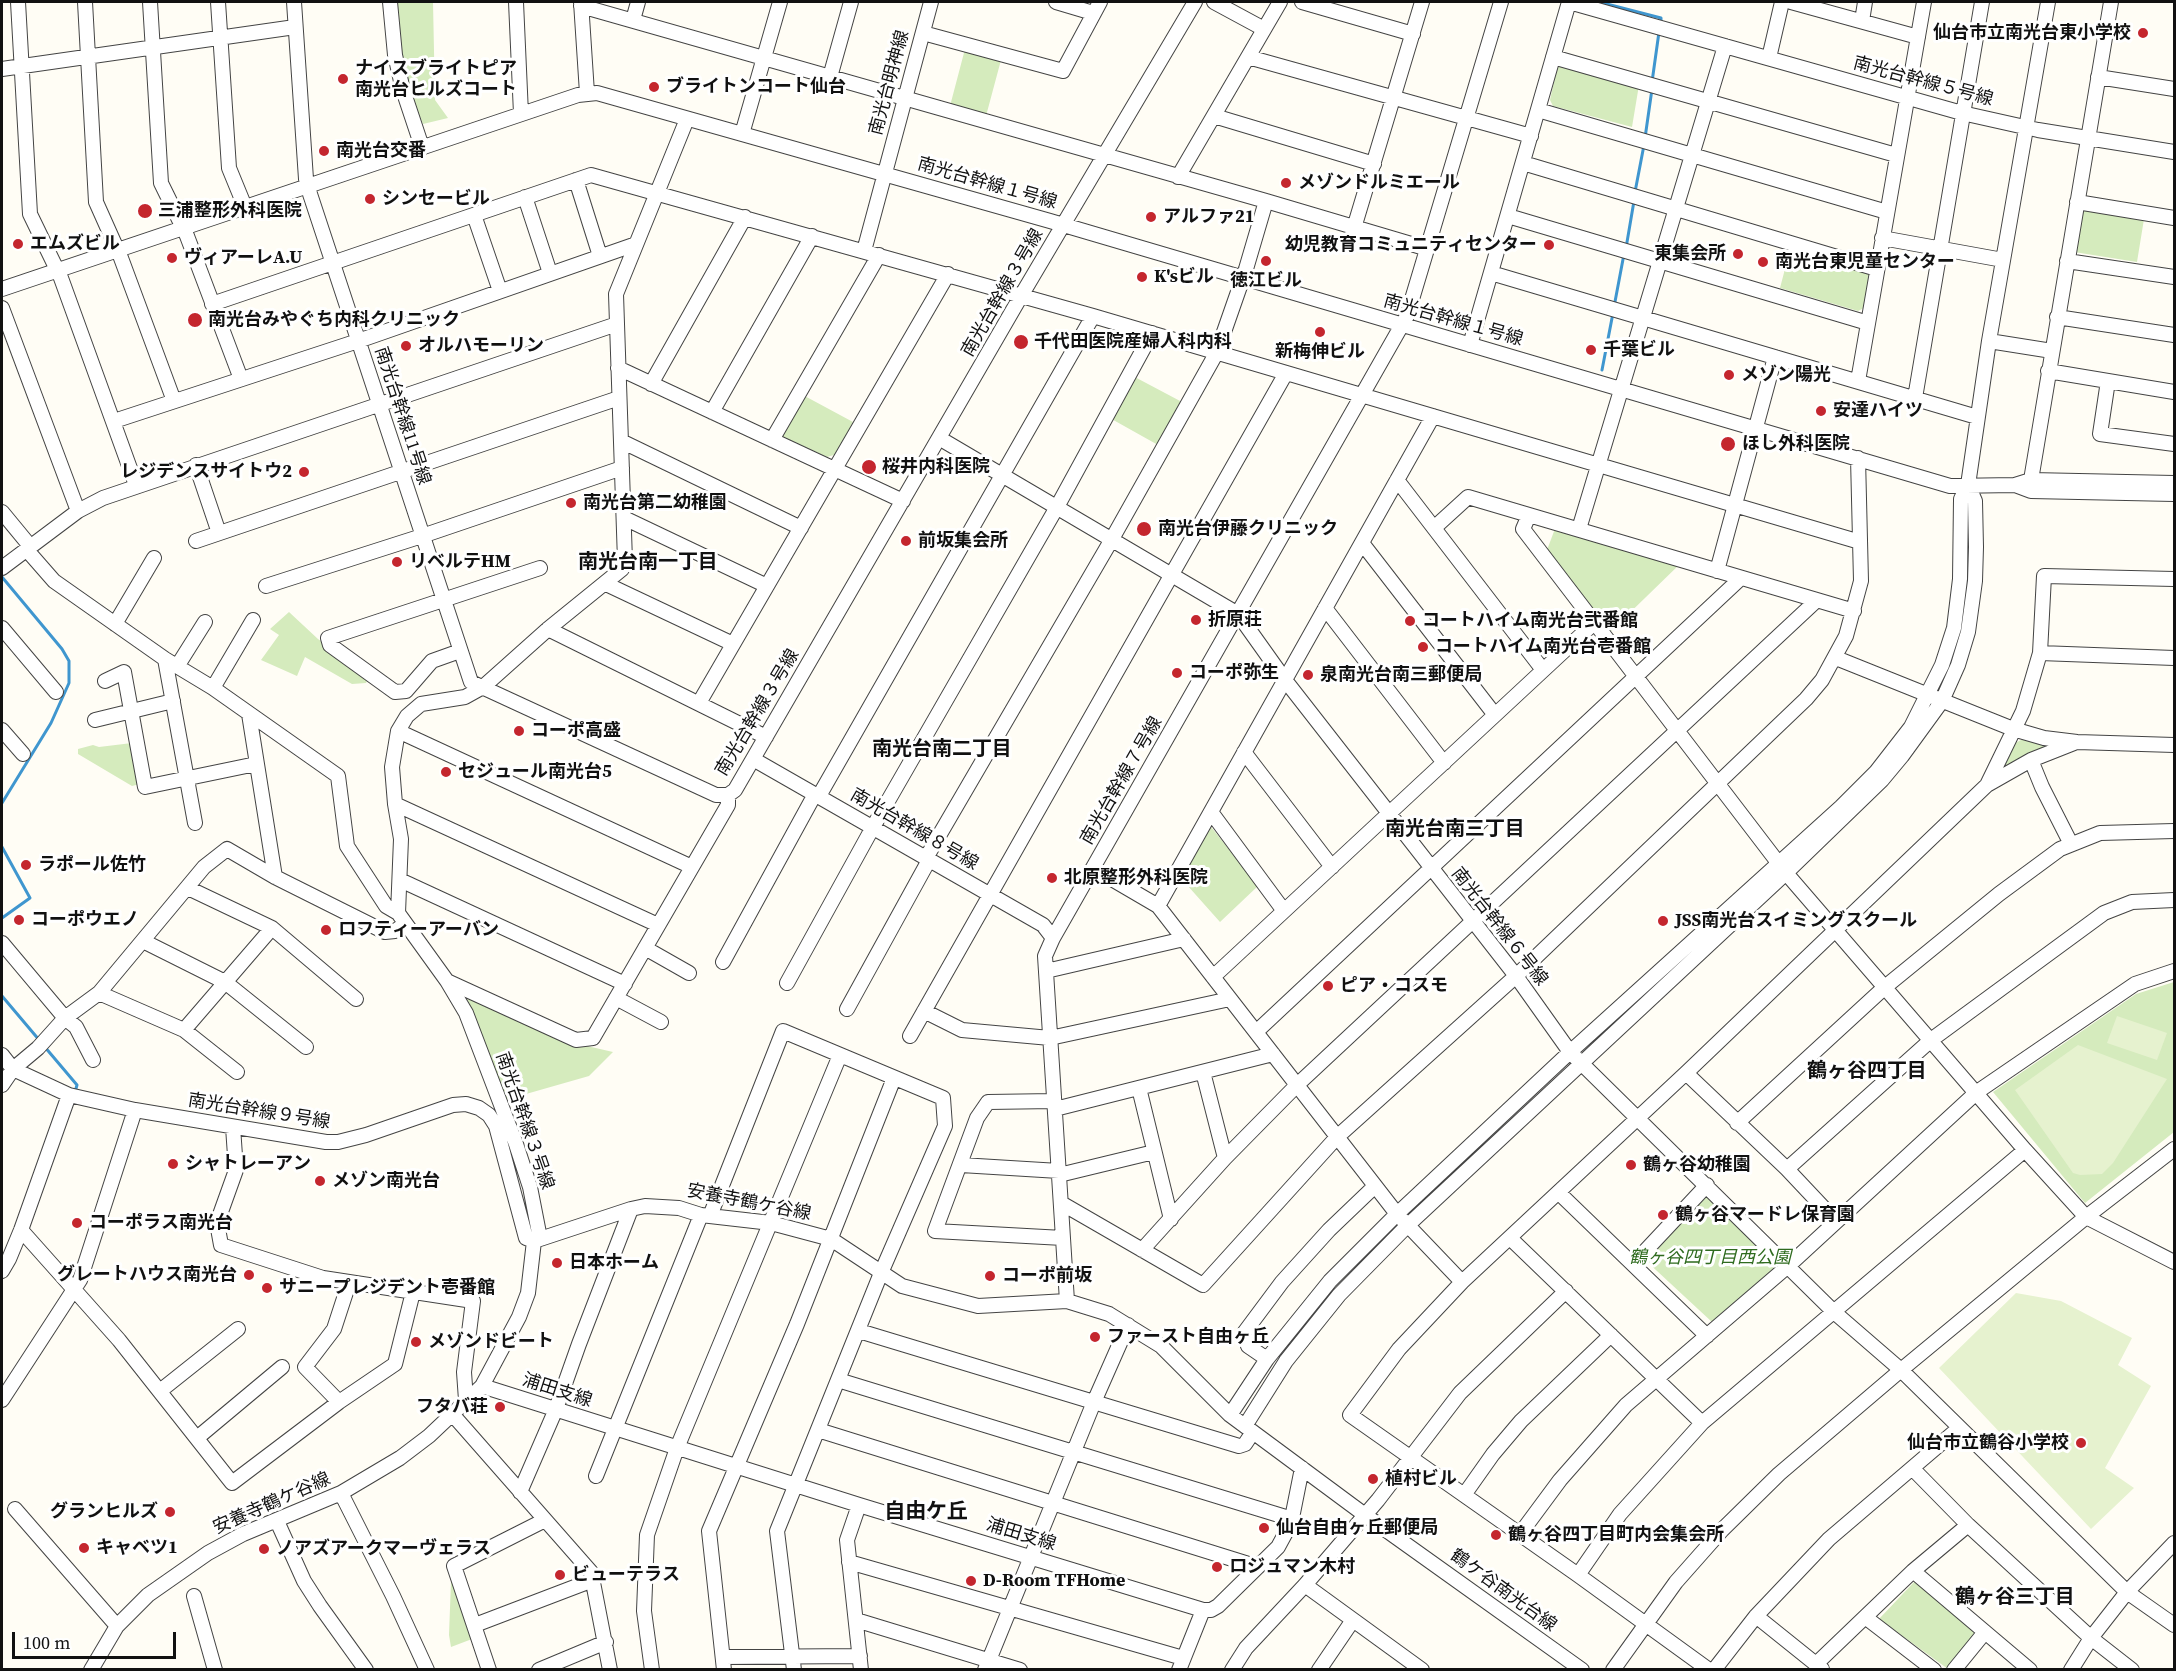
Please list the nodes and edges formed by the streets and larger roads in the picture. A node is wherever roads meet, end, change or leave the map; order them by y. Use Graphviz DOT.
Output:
graph roads {
  1 [pos="18,2"];
  2 [pos="85,2"];
  3 [pos="150,2"];
  4 [pos="218,2"];
  5 [pos="294,2"];
  6 [pos="390,2"];
  7 [pos="516,2"];
  8 [pos="638,2"];
  9 [pos="780,2"];
  10 [pos="851,2"];
  11 [pos="931,2"];
  12 [pos="1056,2"];
  13 [pos="1195,2"];
  14 [pos="1214,2"];
  15 [pos="1280,2"];
  16 [pos="1302,2"];
  17 [pos="1422,2"];
  18 [pos="1501,2"];
  19 [pos="1573,2"];
  20 [pos="1782,2"];
  21 [pos="1791,2"];
  22 [pos="1865,2"];
  23 [pos="1924,2"];
  24 [pos="1982,2"];
  25 [pos="2048,2"];
  26 [pos="2110,2"];
  27 [pos="581,4"];
  28 [pos="1096,7"];
  29 [pos="633,20"];
  30 [pos="1862,21"];
  31 [pos="295,27"];
  32 [pos="1264,29"];
  33 [pos="923,33"];
  34 [pos="1413,34"];
  35 [pos="220,37"];
  36 [pos="1918,37"];
  37 [pos="1725,46"];
  38 [pos="153,47"];
  39 [pos="88,57"];
  40 [pos="763,57"];
  41 [pos="1248,57"];
  42 [pos="1553,57"];
  43 [pos="1769,58"];
  44 [pos="22,66"];
  45 [pos="2,69"];
  46 [pos="830,77"];
  47 [pos="2098,77"];
  48 [pos="2175,89"];
  49 [pos="587,93"];
  50 [pos="1906,97"];
  51 [pos="905,98"];
  52 [pos="1394,98"];
  53 [pos="1708,101"];
  54 [pos="1538,110"];
  55 [pos="1962,113"];
  56 [pos="520,114"];
  57 [pos="1214,116"];
  58 [pos="1467,118"];
  59 [pos="687,119"];
  60 [pos="2026,128"];
  61 [pos="742,134"];
  62 [pos="1531,136"];
  63 [pos="2088,138"];
  64 [pos="422,147"];
  65 [pos="2175,152"];
  66 [pos="1896,155"];
  67 [pos="1104,156"];
  68 [pos="1692,156"];
  69 [pos="1523,163"];
  70 [pos="1374,164"];
  71 [pos="884,174"];
  72 [pos="1178,177"];
  73 [pos="576,180"];
  74 [pos="308,186"];
  75 [pos="657,193"];
  76 [pos="525,197"];
  77 [pos="1266,201"];
  78 [pos="2077,202"];
  79 [pos="245,207"];
  80 [pos="1676,209"];
  81 [pos="1887,212"];
  82 [pos="474,214"];
  83 [pos="1508,216"];
  84 [pos="745,217"];
  85 [pos="2175,218"];
  86 [pos="1064,225"];
  87 [pos="183,228"];
  88 [pos="1354,228"];
  89 [pos="812,236"];
  90 [pos="1882,238"];
  91 [pos="636,244"];
  92 [pos="1428,249"];
  93 [pos="1940,249"];
  94 [pos="118,250"];
  95 [pos="864,251"];
  96 [pos="879,255"];
  97 [pos="600,256"];
  98 [pos="2003,260"];
  99 [pos="1660,261"];
  100 [pos="2067,261"];
  101 [pos="332,263"];
  102 [pos="1877,269"];
  103 [pos="57,271"];
  104 [pos="550,273"];
  105 [pos="1491,273"];
  106 [pos="948,274"];
  107 [pos="2175,277"];
  108 [pos="1242,278"];
  109 [pos="2,289"];
  110 [pos="500,291"];
  111 [pos="1021,296"];
  112 [pos="212,304"];
  113 [pos="2,308"];
  114 [pos="1093,316"];
  115 [pos="2057,317"];
  116 [pos="1643,318"];
  117 [pos="1868,322"];
  118 [pos="617,324"];
  119 [pos="1402,324"];
  120 [pos="1152,333"];
  121 [pos="2175,336"];
  122 [pos="358,341"];
  123 [pos="1989,341"];
  124 [pos="1470,345"];
  125 [pos="2052,351"];
  126 [pos="1217,352"];
  127 [pos="1775,357"];
  128 [pos="618,368"];
  129 [pos="2048,371"];
  130 [pos="1286,373"];
  131 [pos="241,379"];
  132 [pos="1858,381"];
  133 [pos="2108,381"];
  134 [pos="651,384"];
  135 [pos="1622,390"];
  136 [pos="2175,392"];
  137 [pos="1362,395"];
  138 [pos="619,398"];
  139 [pos="1915,398"];
  140 [pos="174,401"];
  141 [pos="379,405"];
  142 [pos="712,412"];
  143 [pos="1433,416"];
  144 [pos="1977,417"];
  145 [pos="114,421"];
  146 [pos="1756,429"];
  147 [pos="939,438"];
  148 [pos="772,440"];
  149 [pos="621,441"];
  150 [pos="2175,444"];
  151 [pos="1858,459"];
  152 [pos="196,465"];
  153 [pos="1599,465"];
  154 [pos="622,468"];
  155 [pos="835,470"];
  156 [pos="401,472"];
  157 [pos="1003,476"];
  158 [pos="1397,480"];
  159 [pos="2031,480"];
  160 [pos="2175,483"];
  161 [pos="136,485"];
  162 [pos="1968,485"];
  163 [pos="2015,485"];
  164 [pos="2175,494"];
  165 [pos="903,501"];
  166 [pos="1735,505"];
  167 [pos="1057,507"];
  168 [pos="78,511"];
  169 [pos="2,512"];
  170 [pos="1529,515"];
  171 [pos="624,518"];
  172 [pos="801,528"];
  173 [pos="1434,528"];
  174 [pos="1580,530"];
  175 [pos="219,533"];
  176 [pos="422,536"];
  177 [pos="1112,539"];
  178 [pos="196,541"];
  179 [pos="1860,542"];
  180 [pos="1362,543"];
  181 [pos="28,547"];
  182 [pos="154,558"];
  183 [pos="2,568"];
  184 [pos="540,568"];
  185 [pos="1717,571"];
  186 [pos="1172,574"];
  187 [pos="1742,578"];
  188 [pos="2175,579"];
  189 [pos="606,584"];
  190 [pos="266,586"];
  191 [pos="767,586"];
  192 [pos="443,600"];
  193 [pos="1816,601"];
  194 [pos="1325,608"];
  195 [pos="1854,611"];
  196 [pos="1238,614"];
  197 [pos="253,620"];
  198 [pos="205,622"];
  199 [pos="1594,622"];
  200 [pos="116,624"];
  201 [pos="2,628"];
  202 [pos="548,629"];
  203 [pos="734,644"];
  204 [pos="460,651"];
  205 [pos="2040,653"];
  206 [pos="1836,658"];
  207 [pos="2175,658"];
  208 [pos="165,659"];
  209 [pos="178,665"];
  210 [pos="1543,670"];
  211 [pos="1636,677"];
  212 [pos="1285,680"];
  213 [pos="105,681"];
  214 [pos="483,687"];
  215 [pos="213,688"];
  216 [pos="56,692"];
  217 [pos="1929,695"];
  218 [pos="172,700"];
  219 [pos="1942,701"];
  220 [pos="699,703"];
  221 [pos="131,711"];
  222 [pos="249,714"];
  223 [pos="1495,715"];
  224 [pos="95,720"];
  225 [pos="2013,729"];
  226 [pos="2,730"];
  227 [pos="1677,730"];
  228 [pos="398,731"];
  229 [pos="766,737"];
  230 [pos="2077,742"];
  231 [pos="2175,745"];
  232 [pos="1244,752"];
  233 [pos="23,754"];
  234 [pos="753,759"];
  235 [pos="2031,760"];
  236 [pos="1444,763"];
  237 [pos="256,764"];
  238 [pos="187,778"];
  239 [pos="1717,784"];
  240 [pos="1987,785"];
  241 [pos="728,795"];
  242 [pos="817,795"];
  243 [pos="395,804"];
  244 [pos="1211,812"];
  245 [pos="1389,813"];
  246 [pos="195,823"];
  247 [pos="873,827"];
  248 [pos="2175,831"];
  249 [pos="2071,844"];
  250 [pos="928,859"];
  251 [pos="692,867"];
  252 [pos="1332,867"];
  253 [pos="1093,868"];
  254 [pos="1431,868"];
  255 [pos="1782,869"];
  256 [pos="275,877"];
  257 [pos="400,880"];
  258 [pos="188,888"];
  259 [pos="989,894"];
  260 [pos="2175,900"];
  261 [pos="1158,906"];
  262 [pos="1284,911"];
  263 [pos="402,919"];
  264 [pos="1473,921"];
  265 [pos="658,925"];
  266 [pos="272,928"];
  267 [pos="1836,931"];
  268 [pos="1053,938"];
  269 [pos="1184,939"];
  270 [pos="143,940"];
  271 [pos="2,943"];
  272 [pos="645,948"];
  273 [pos="723,963"];
  274 [pos="1046,971"];
  275 [pos="2175,971"];
  276 [pos="689,973"];
  277 [pos="1516,976"];
  278 [pos="1214,977"];
  279 [pos="447,981"];
  280 [pos="225,982"];
  281 [pos="787,983"];
  282 [pos="625,984"];
  283 [pos="1885,987"];
  284 [pos="99,993"];
  285 [pos="616,998"];
  286 [pos="356,999"];
  287 [pos="1230,999"];
  288 [pos="847,1010"];
  289 [pos="924,1011"];
  290 [pos="65,1018"];
  291 [pos="661,1022"];
  292 [pos="184,1030"];
  293 [pos="1256,1032"];
  294 [pos="910,1036"];
  295 [pos="1050,1038"];
  296 [pos="1931,1040"];
  297 [pos="306,1047"];
  298 [pos="1570,1052"];
  299 [pos="1273,1054"];
  300 [pos="2,1055"];
  301 [pos="840,1055"];
  302 [pos="93,1060"];
  303 [pos="1582,1063"];
  304 [pos="14,1070"];
  305 [pos="237,1072"];
  306 [pos="1203,1072"];
  307 [pos="1686,1073"];
  308 [pos="894,1078"];
  309 [pos="2,1085"];
  310 [pos="1297,1085"];
  311 [pos="1139,1088"];
  312 [pos="1977,1092"];
  313 [pos="69,1095"];
  314 [pos="1054,1105"];
  315 [pos="135,1110"];
  316 [pos="1637,1117"];
  317 [pos="1737,1123"];
  318 [pos="233,1127"];
  319 [pos="1337,1137"];
  320 [pos="2175,1149"];
  321 [pos="2025,1150"];
  322 [pos="1154,1152"];
  323 [pos="1225,1158"];
  324 [pos="961,1165"];
  325 [pos="1787,1169"];
  326 [pos="1059,1173"];
  327 [pos="1707,1185"];
  328 [pos="1375,1186"];
  329 [pos="1559,1193"];
  330 [pos="1061,1203"];
  331 [pos="631,1209"];
  332 [pos="1397,1214"];
  333 [pos="706,1215"];
  334 [pos="2086,1217"];
  335 [pos="1171,1220"];
  336 [pos="1836,1221"];
  337 [pos="771,1223"];
  338 [pos="1407,1226"];
  339 [pos="21,1230"];
  340 [pos="1063,1238"];
  341 [pos="1510,1238"];
  342 [pos="831,1239"];
  343 [pos="534,1241"];
  344 [pos="1142,1250"];
  345 [pos="2172,1257"];
  346 [pos="1633,1264"];
  347 [pos="1788,1266"];
  348 [pos="2,1271"];
  349 [pos="881,1273"];
  350 [pos="1462,1282"];
  351 [pos="349,1283"];
  352 [pos="73,1290"];
  353 [pos="1566,1291"];
  354 [pos="413,1292"];
  355 [pos="1067,1301"];
  356 [pos="1834,1312"];
  357 [pos="1128,1324"];
  358 [pos="238,1329"];
  359 [pos="859,1331"];
  360 [pos="1611,1335"];
  361 [pos="1707,1336"];
  362 [pos="1267,1359"];
  363 [pos="282,1367"];
  364 [pos="1900,1370"];
  365 [pos="1658,1379"];
  366 [pos="838,1380"];
  367 [pos="482,1386"];
  368 [pos="160,1391"];
  369 [pos="2,1400"];
  370 [pos="466,1400"];
  371 [pos="339,1402"];
  372 [pos="1094,1402"];
  373 [pos="556,1409"];
  374 [pos="453,1415"];
  375 [pos="1230,1415"];
  376 [pos="1702,1423"];
  377 [pos="614,1427"];
  378 [pos="1959,1428"];
  379 [pos="1249,1429"];
  380 [pos="818,1430"];
  381 [pos="197,1438"];
  382 [pos="676,1448"];
  383 [pos="1074,1452"];
  384 [pos="1410,1457"];
  385 [pos="736,1466"];
  386 [pos="1302,1468"];
  387 [pos="1913,1469"];
  388 [pos="596,1476"];
  389 [pos="796,1484"];
  390 [pos="520,1492"];
  391 [pos="341,1493"];
  392 [pos="1464,1495"];
  393 [pos="1053,1503"];
  394 [pos="860,1505"];
  395 [pos="15,1509"];
  396 [pos="1365,1515"];
  397 [pos="545,1520"];
  398 [pos="1292,1520"];
  399 [pos="277,1521"];
  400 [pos="1968,1525"];
  401 [pos="1520,1534"];
  402 [pos="2175,1543"];
  403 [pos="1032,1557"];
  404 [pos="849,1562"];
  405 [pos="1258,1567"];
  406 [pos="1913,1571"];
  407 [pos="1578,1575"];
  408 [pos="593,1580"];
  409 [pos="1305,1585"];
  410 [pos="2127,1592"];
  411 [pos="194,1596"];
  412 [pos="1009,1610"];
  413 [pos="1203,1610"];
  414 [pos="1756,1616"];
  415 [pos="1865,1617"];
  416 [pos="856,1620"];
  417 [pos="1353,1620"];
  418 [pos="1644,1624"];
  419 [pos="475,1625"];
  420 [pos="2175,1625"];
  421 [pos="117,1626"];
  422 [pos="1985,1632"];
  423 [pos="2091,1638"];
  424 [pos="606,1642"];
  425 [pos="724,1663"];
  426 [pos="794,1663"];
  427 [pos="860,1663"];
  428 [pos="1181,1664"];
  429 [pos="987,1665"];
  430 [pos="1819,1667"];
  431 [pos="1420,1669"];
  432 [pos="91,1670"];
  433 [pos="215,1670"];
  434 [pos="366,1670"];
  435 [pos="427,1670"];
  436 [pos="489,1670"];
  437 [pos="539,1670"];
  438 [pos="610,1670"];
  439 [pos="652,1670"];
  440 [pos="1020,1670"];
  441 [pos="1232,1670"];
  442 [pos="1319,1670"];
  443 [pos="1582,1670"];
  444 [pos="1613,1670"];
  445 [pos="1708,1670"];
  446 [pos="1714,1670"];
  447 [pos="1934,1670"];
  448 [pos="1954,1670"];
  449 [pos="2030,1670"];
  450 [pos="2071,1670"];
  451 [pos="2132,1670"];
  1 -- 44 [label="street"];
  2 -- 39 [label="street"];
  3 -- 38 [label="street"];
  4 -- 35 [label="street"];
  5 -- 31 [label="street, 南光台幹線11号線"];
  6 -- 64 [label="street"];
  7 -- 56 [label="street"];
  8 -- 29 [label="street"];
  9 -- 40 [label="street"];
  10 -- 46 [label="street"];
  11 -- 33 [label="street, 南光台明神線"];
  12 -- 28 [label="street"];
  13 -- 67 [label="street, 南光台幹線３号線"];
  14 -- 32 [label="street"];
  15 -- 32 [label="street"];
  16 -- 34 [label="street"];
  17 -- 34 [label="street"];
  18 -- 58 [label="street, 南光台幹線７号線"];
  19 -- 37 [label="street, 南光台幹線５号線"];
  19 -- 42 [label="street"];
  20 -- 43 [label="street"];
  21 -- 30 [label="street"];
  22 -- 30 [label="street"];
  23 -- 36 [label="street"];
  24 -- 55 [label="street"];
  25 -- 60 [label="street"];
  26 -- 47 [label="street"];
  27 -- 29 [label="street"];
  27 -- 49 [label="street"];
  28 -- 33 [label="street"];
  29 -- 40 [label="street"];
  30 -- 36 [label="street"];
  31 -- 35 [label="street"];
  31 -- 74 [label="street, 南光台幹線11号線"];
  32 -- 41 [label="street"];
  33 -- 51 [label="street, 南光台明神線"];
  34 -- 52 [label="street"];
  35 -- 38 [label="street"];
  35 -- 79 [label="street"];
  36 -- 50 [label="street"];
  37 -- 43 [label="street, 南光台幹線５号線"];
  37 -- 53 [label="street"];
  38 -- 39 [label="street"];
  38 -- 87 [label="street"];
  39 -- 44 [label="street"];
  39 -- 94 [label="street"];
  40 -- 46 [label="street"];
  40 -- 61 [label="street"];
  41 -- 52 [label="street"];
  41 -- 57 [label="street"];
  42 -- 53 [label="street"];
  42 -- 54 [label="street"];
  43 -- 50 [label="street, 南光台幹線５号線"];
  44 -- 45 [label="street"];
  44 -- 103 [label="street"];
  46 -- 51 [label="street"];
  47 -- 48 [label="street"];
  47 -- 63 [label="street"];
  49 -- 56 [label="street, 南光台幹線１号線"];
  49 -- 59 [label="street, 南光台幹線１号線"];
  50 -- 55 [label="street, 南光台幹線５号線"];
  50 -- 66 [label="street"];
  51 -- 67 [label="street"];
  51 -- 71 [label="street, 南光台明神線"];
  52 -- 58 [label="street"];
  52 -- 70 [label="street"];
  53 -- 66 [label="street"];
  53 -- 68 [label="street"];
  54 -- 62 [label="street"];
  54 -- 68 [label="street"];
  55 -- 60 [label="street, 南光台幹線５号線"];
  55 -- 93 [label="street"];
  56 -- 64 [label="street, 南光台幹線１号線"];
  57 -- 70 [label="street"];
  57 -- 72 [label="street"];
  58 -- 62 [label="street"];
  58 -- 92 [label="street, 南光台幹線７号線"];
  59 -- 61 [label="street, 南光台幹線１号線"];
  59 -- 75 [label="street"];
  60 -- 63 [label="street, 南光台幹線５号線"];
  60 -- 98 [label="street"];
  61 -- 71 [label="street, 南光台幹線１号線"];
  62 -- 69 [label="street"];
  63 -- 65 [label="street, 南光台幹線５号線"];
  63 -- 78 [label="street"];
  64 -- 74 [label="street, 南光台幹線１号線"];
  66 -- 81 [label="street"];
  67 -- 72 [label="street"];
  67 -- 86 [label="street, 南光台幹線３号線"];
  68 -- 80 [label="street"];
  68 -- 81 [label="street"];
  69 -- 80 [label="street"];
  69 -- 83 [label="street"];
  70 -- 88 [label="street"];
  71 -- 86 [label="street, 南光台幹線１号線"];
  71 -- 95 [label="street, 南光台明神線"];
  72 -- 77 [label="street"];
  73 -- 75 [label="street"];
  73 -- 76 [label="street"];
  73 -- 97 [label="street"];
  74 -- 79 [label="street, 南光台幹線１号線"];
  74 -- 101 [label="street, 南光台幹線11号線"];
  75 -- 84 [label="street"];
  75 -- 91 [label="street"];
  76 -- 82 [label="street"];
  76 -- 104 [label="street"];
  77 -- 88 [label="street"];
  77 -- 108 [label="street"];
  78 -- 85 [label="street"];
  78 -- 100 [label="street"];
  79 -- 87 [label="street, 南光台幹線１号線"];
  80 -- 99 [label="street"];
  80 -- 102 [label="street"];
  81 -- 90 [label="street"];
  82 -- 101 [label="street"];
  82 -- 110 [label="street"];
  83 -- 99 [label="street"];
  83 -- 105 [label="street"];
  84 -- 89 [label="street"];
  84 -- 134 [label="street"];
  86 -- 108 [label="street, 南光台幹線１号線"];
  86 -- 111 [label="street, 南光台幹線３号線"];
  87 -- 94 [label="street, 南光台幹線１号線"];
  87 -- 112 [label="street"];
  88 -- 92 [label="street"];
  89 -- 95 [label="street"];
  89 -- 142 [label="street"];
  90 -- 93 [label="street"];
  90 -- 102 [label="street"];
  91 -- 97 [label="street"];
  91 -- 118 [label="street"];
  92 -- 119 [label="street, 南光台幹線７号線"];
  93 -- 98 [label="street"];
  93 -- 139 [label="street"];
  94 -- 103 [label="street, 南光台幹線１号線"];
  94 -- 140 [label="street"];
  95 -- 96 [label="street"];
  96 -- 106 [label="street"];
  96 -- 148 [label="street"];
  97 -- 104 [label="street"];
  98 -- 123 [label="street"];
  99 -- 116 [label="street"];
  99 -- 117 [label="street"];
  100 -- 107 [label="street"];
  100 -- 115 [label="street"];
  101 -- 112 [label="street"];
  101 -- 122 [label="street, 南光台幹線11号線"];
  102 -- 117 [label="street"];
  103 -- 109 [label="street, 南光台幹線１号線"];
  103 -- 145 [label="street"];
  104 -- 110 [label="street"];
  105 -- 116 [label="street"];
  105 -- 124 [label="street"];
  106 -- 111 [label="street"];
  106 -- 155 [label="street"];
  108 -- 119 [label="street, 南光台幹線１号線"];
  108 -- 126 [label="street"];
  110 -- 122 [label="street"];
  111 -- 114 [label="street"];
  111 -- 147 [label="street, 南光台幹線３号線"];
  112 -- 131 [label="street"];
  113 -- 168 [label="street"];
  114 -- 120 [label="street"];
  114 -- 157 [label="street"];
  115 -- 121 [label="street"];
  115 -- 125 [label="street"];
  116 -- 127 [label="street"];
  116 -- 135 [label="street"];
  117 -- 132 [label="street"];
  118 -- 128 [label="street"];
  118 -- 141 [label="street"];
  119 -- 124 [label="street, 南光台幹線１号線"];
  119 -- 137 [label="street, 南光台幹線７号線"];
  120 -- 126 [label="street"];
  120 -- 167 [label="street"];
  122 -- 131 [label="street"];
  122 -- 141 [label="street, 南光台幹線11号線"];
  123 -- 125 [label="street"];
  123 -- 144 [label="street"];
  124 -- 135 [label="street, 南光台幹線１号線"];
  125 -- 129 [label="street"];
  126 -- 130 [label="street"];
  126 -- 177 [label="street"];
  127 -- 132 [label="street"];
  127 -- 146 [label="street"];
  128 -- 134 [label="street"];
  128 -- 138 [label="street"];
  129 -- 133 [label="street"];
  129 -- 159 [label="street"];
  130 -- 137 [label="street"];
  130 -- 186 [label="street"];
  131 -- 140 [label="street"];
  132 -- 139 [label="street"];
  133 -- 136 [label="street"];
  133 -- 150 [label="street"];
  134 -- 142 [label="street"];
  135 -- 146 [label="street, 南光台幹線１号線"];
  135 -- 153 [label="street"];
  137 -- 143 [label="street"];
  137 -- 196 [label="street, 南光台幹線７号線"];
  138 -- 149 [label="street"];
  138 -- 156 [label="street"];
  139 -- 144 [label="street"];
  140 -- 145 [label="street"];
  141 -- 152 [label="street"];
  141 -- 156 [label="street, 南光台幹線11号線"];
  142 -- 148 [label="street"];
  143 -- 153 [label="street"];
  143 -- 158 [label="street"];
  144 -- 162 [label="street"];
  145 -- 161 [label="street"];
  146 -- 151 [label="street, 南光台幹線１号線"];
  146 -- 166 [label="street"];
  147 -- 157 [label="street, 南光台幹線６号線"];
  147 -- 165 [label="street, 南光台幹線３号線"];
  148 -- 155 [label="street"];
  149 -- 154 [label="street"];
  149 -- 172 [label="street"];
  151 -- 162 [label="street, 南光台幹線１号線"];
  151 -- 179 [label="street"];
  152 -- 161 [label="street"];
  152 -- 175 [label="street"];
  153 -- 166 [label="street"];
  153 -- 174 [label="street"];
  154 -- 171 [label="street"];
  154 -- 176 [label="street"];
  155 -- 165 [label="street"];
  155 -- 172 [label="street"];
  156 -- 175 [label="street"];
  156 -- 176 [label="street, 南光台幹線11号線"];
  157 -- 167 [label="street, 南光台幹線６号線"];
  157 -- 242 [label="street"];
  158 -- 173 [label="street"];
  158 -- 180 [label="street"];
  159 -- 160 [label="street"];
  159 -- 163 [label="street"];
  161 -- 168 [label="street"];
  162 -- 163 [label="street, 南光台幹線１号線"];
  162 -- 217 [label="street"];
  162 -- 219 [label="street"];
  163 -- 164 [label="street"];
  165 -- 229 [label="street, 南光台幹線３号線"];
  166 -- 179 [label="street"];
  166 -- 185 [label="street"];
  167 -- 177 [label="street, 南光台幹線６号線"];
  167 -- 247 [label="street"];
  168 -- 181 [label="street"];
  169 -- 181 [label="street, 南光台幹線３号線"];
  170 -- 173 [label="street"];
  170 -- 174 [label="street"];
  170 -- 199 [label="street"];
  171 -- 189 [label="street"];
  171 -- 191 [label="street"];
  172 -- 191 [label="street"];
  173 -- 210 [label="street"];
  174 -- 185 [label="street"];
  175 -- 178 [label="street"];
  176 -- 190 [label="street"];
  176 -- 192 [label="street, 南光台幹線11号線"];
  177 -- 186 [label="street, 南光台幹線６号線"];
  177 -- 250 [label="street"];
  179 -- 195 [label="street"];
  180 -- 194 [label="street"];
  180 -- 223 [label="street"];
  181 -- 183 [label="street"];
  181 -- 200 [label="street, 南光台幹線３号線"];
  182 -- 200 [label="street"];
  184 -- 192 [label="street"];
  185 -- 187 [label="street"];
  186 -- 196 [label="street, 南光台幹線６号線"];
  186 -- 259 [label="street"];
  187 -- 193 [label="street"];
  187 -- 211 [label="street"];
  188 -- 205 [label="street"];
  189 -- 202 [label="street"];
  189 -- 203 [label="street"];
  191 -- 203 [label="street"];
  192 -- 204 [label="street, 南光台幹線11号線"];
  192 -- 204 [label="street"];
  193 -- 195 [label="street"];
  193 -- 227 [label="street"];
  194 -- 212 [label="street"];
  194 -- 236 [label="street"];
  195 -- 206 [label="street"];
  196 -- 212 [label="street, 南光台幹線６号線"];
  196 -- 253 [label="street, 南光台幹線７号線"];
  197 -- 215 [label="street"];
  198 -- 209 [label="street"];
  199 -- 210 [label="street"];
  199 -- 211 [label="street"];
  200 -- 208 [label="street, 南光台幹線３号線"];
  201 -- 216 [label="street"];
  202 -- 214 [label="street"];
  202 -- 220 [label="street"];
  203 -- 220 [label="street"];
  204 -- 214 [label="street, 南光台幹線11号線"];
  205 -- 207 [label="street"];
  205 -- 225 [label="street"];
  206 -- 217 [label="street"];
  206 -- 239 [label="street"];
  208 -- 209 [label="street, 南光台幹線３号線"];
  208 -- 218 [label="street"];
  209 -- 215 [label="street, 南光台幹線３号線"];
  210 -- 223 [label="street"];
  211 -- 227 [label="street"];
  211 -- 254 [label="street"];
  212 -- 232 [label="street"];
  212 -- 245 [label="street, 南光台幹線６号線"];
  213 -- 221 [label="street"];
  214 -- 228 [label="street"];
  214 -- 241 [label="street, 南光台幹線３号線"];
  215 -- 222 [label="street, 南光台幹線３号線"];
  217 -- 219 [label="street"];
  217 -- 255 [label="street"];
  218 -- 221 [label="street"];
  218 -- 238 [label="street"];
  219 -- 225 [label="street"];
  219 -- 255 [label="street"];
  220 -- 229 [label="street"];
  221 -- 224 [label="street"];
  221 -- 238 [label="street"];
  222 -- 237 [label="street"];
  222 -- 263 [label="street, 南光台幹線３号線"];
  223 -- 236 [label="street"];
  225 -- 230 [label="street"];
  225 -- 240 [label="street"];
  226 -- 233 [label="street"];
  227 -- 239 [label="street"];
  227 -- 264 [label="street"];
  228 -- 243 [label="street"];
  228 -- 251 [label="street"];
  229 -- 234 [label="street, 南光台幹線３号線"];
  230 -- 231 [label="street"];
  230 -- 235 [label="street"];
  232 -- 244 [label="street"];
  232 -- 252 [label="street"];
  234 -- 241 [label="street, 南光台幹線３号線"];
  234 -- 242 [label="street, 南光台幹線８号線"];
  235 -- 240 [label="street"];
  235 -- 249 [label="street"];
  236 -- 245 [label="street"];
  237 -- 238 [label="street"];
  237 -- 256 [label="street"];
  238 -- 246 [label="street"];
  239 -- 255 [label="street"];
  239 -- 277 [label="street"];
  240 -- 267 [label="street"];
  241 -- 251 [label="street"];
  242 -- 247 [label="street, 南光台幹線８号線"];
  242 -- 273 [label="street"];
  243 -- 257 [label="street"];
  243 -- 265 [label="street"];
  244 -- 261 [label="street"];
  244 -- 262 [label="street"];
  245 -- 252 [label="street"];
  245 -- 254 [label="street, 南光台幹線６号線"];
  247 -- 250 [label="street, 南光台幹線８号線"];
  247 -- 281 [label="street"];
  248 -- 249 [label="street"];
  249 -- 283 [label="street"];
  250 -- 259 [label="street, 南光台幹線８号線"];
  250 -- 288 [label="street"];
  251 -- 265 [label="street"];
  252 -- 262 [label="street"];
  253 -- 261 [label="street"];
  253 -- 268 [label="street, 南光台幹線７号線"];
  254 -- 264 [label="street, 南光台幹線６号線"];
  254 -- 293 [label="street"];
  255 -- 267 [label="street"];
  255 -- 298 [label="street"];
  255 -- 303 [label="street"];
  256 -- 258 [label="street"];
  256 -- 263 [label="street"];
  257 -- 263 [label="street"];
  257 -- 282 [label="street"];
  258 -- 266 [label="street"];
  258 -- 270 [label="street"];
  259 -- 268 [label="street, 南光台幹線８号線"];
  259 -- 289 [label="street"];
  260 -- 296 [label="street"];
  261 -- 269 [label="street"];
  262 -- 278 [label="street"];
  263 -- 279 [label="street, 南光台幹線３号線"];
  264 -- 277 [label="street, 南光台幹線６号線"];
  264 -- 310 [label="street"];
  265 -- 272 [label="street"];
  266 -- 280 [label="street"];
  266 -- 286 [label="street"];
  267 -- 283 [label="street"];
  267 -- 307 [label="street"];
  268 -- 274 [label="street, 南光台幹線７号線"];
  269 -- 274 [label="street"];
  269 -- 278 [label="street"];
  270 -- 280 [label="street"];
  270 -- 284 [label="street"];
  271 -- 290 [label="street"];
  272 -- 276 [label="street"];
  272 -- 282 [label="street"];
  274 -- 295 [label="street, 南光台幹線７号線"];
  275 -- 312 [label="street"];
  277 -- 298 [label="street, 南光台幹線６号線"];
  277 -- 319 [label="street"];
  278 -- 287 [label="street"];
  279 -- 285 [label="street"];
  279 -- 343 [label="street, 南光台幹線３号線"];
  280 -- 292 [label="street"];
  280 -- 297 [label="street"];
  282 -- 285 [label="street"];
  283 -- 296 [label="street"];
  283 -- 317 [label="street"];
  284 -- 290 [label="street"];
  284 -- 292 [label="street"];
  285 -- 291 [label="street"];
  287 -- 293 [label="street"];
  287 -- 295 [label="street"];
  289 -- 294 [label="street"];
  289 -- 295 [label="street"];
  290 -- 302 [label="street"];
  290 -- 304 [label="street"];
  292 -- 305 [label="street"];
  293 -- 299 [label="street"];
  295 -- 314 [label="street, 南光台幹線７号線"];
  296 -- 312 [label="street"];
  296 -- 325 [label="street"];
  298 -- 303 [label="street, 南光台幹線６号線"];
  298 -- 332 [label="street"];
  299 -- 306 [label="street"];
  299 -- 310 [label="street"];
  300 -- 304 [label="street"];
  301 -- 308 [label="street"];
  301 -- 333 [label="street"];
  301 -- 337 [label="street"];
  303 -- 316 [label="street, 南光台幹線６号線"];
  303 -- 338 [label="street"];
  304 -- 309 [label="street"];
  304 -- 313 [label="street, 南光台幹線９号線"];
  306 -- 311 [label="street"];
  306 -- 323 [label="street"];
  307 -- 316 [label="street"];
  307 -- 317 [label="street"];
  308 -- 342 [label="street"];
  308 -- 349 [label="street"];
  310 -- 319 [label="street"];
  310 -- 323 [label="street"];
  311 -- 314 [label="street"];
  311 -- 322 [label="street"];
  312 -- 321 [label="street"];
  312 -- 336 [label="street"];
  313 -- 315 [label="street, 南光台幹線９号線"];
  313 -- 339 [label="street"];
  314 -- 324 [label="street"];
  314 -- 326 [label="street, 南光台幹線７号線"];
  315 -- 318 [label="street, 南光台幹線９号線"];
  315 -- 352 [label="street"];
  316 -- 327 [label="street, 南光台幹線６号線"];
  316 -- 329 [label="street"];
  317 -- 325 [label="street"];
  318 -- 343 [label="street, 南光台幹線９号線"];
  318 -- 351 [label="street"];
  319 -- 328 [label="street"];
  319 -- 344 [label="street"];
  320 -- 334 [label="street"];
  321 -- 334 [label="street"];
  321 -- 356 [label="street"];
  322 -- 326 [label="street"];
  322 -- 335 [label="street"];
  323 -- 335 [label="street"];
  324 -- 326 [label="street"];
  324 -- 340 [label="street"];
  325 -- 336 [label="street"];
  326 -- 330 [label="street, 南光台幹線７号線"];
  327 -- 346 [label="street"];
  327 -- 347 [label="street, 南光台幹線６号線"];
  328 -- 332 [label="street"];
  328 -- 362 [label="street"];
  329 -- 341 [label="street"];
  329 -- 346 [label="street"];
  330 -- 340 [label="street, 南光台幹線７号線"];
  330 -- 344 [label="street"];
  331 -- 333 [label="street, 安養寺鶴ケ谷線"];
  331 -- 343 [label="street, 安養寺鶴ケ谷線"];
  331 -- 373 [label="street"];
  332 -- 338 [label="street"];
  332 -- 362 [label="street"];
  333 -- 337 [label="street, 安養寺鶴ケ谷線"];
  333 -- 377 [label="street"];
  334 -- 345 [label="street"];
  334 -- 364 [label="street"];
  335 -- 344 [label="street"];
  336 -- 347 [label="street"];
  337 -- 342 [label="street, 安養寺鶴ケ谷線"];
  337 -- 382 [label="street"];
  338 -- 350 [label="street"];
  338 -- 379 [label="street"];
  339 -- 348 [label="street"];
  339 -- 352 [label="street"];
  340 -- 355 [label="street, 南光台幹線７号線"];
  341 -- 350 [label="street"];
  341 -- 353 [label="street"];
  342 -- 349 [label="street, 安養寺鶴ケ谷線"];
  342 -- 385 [label="street"];
  343 -- 367 [label="street, 南光台幹線３号線"];
  346 -- 361 [label="street"];
  347 -- 356 [label="street, 南光台幹線６号線"];
  347 -- 361 [label="street"];
  349 -- 355 [label="street, 安養寺鶴ケ谷線"];
  349 -- 359 [label="street"];
  350 -- 384 [label="street"];
  351 -- 354 [label="street"];
  351 -- 371 [label="street"];
  352 -- 368 [label="street"];
  352 -- 369 [label="street"];
  353 -- 360 [label="street"];
  353 -- 384 [label="street"];
  354 -- 370 [label="street"];
  354 -- 371 [label="street"];
  355 -- 357 [label="street, 安養寺鶴ケ谷線"];
  356 -- 364 [label="street, 南光台幹線６号線"];
  356 -- 376 [label="street"];
  357 -- 372 [label="street"];
  357 -- 375 [label="street, 安養寺鶴ケ谷線"];
  358 -- 368 [label="street"];
  359 -- 366 [label="street"];
  359 -- 372 [label="street"];
  360 -- 365 [label="street"];
  360 -- 392 [label="street"];
  361 -- 365 [label="street"];
  362 -- 375 [label="street"];
  363 -- 381 [label="street"];
  364 -- 378 [label="street, 南光台幹線６号線"];
  364 -- 418 [label="street"];
  365 -- 376 [label="street"];
  365 -- 401 [label="street"];
  366 -- 380 [label="street"];
  366 -- 383 [label="street"];
  367 -- 370 [label="street, 安養寺鶴ケ谷線"];
  367 -- 373 [label="street, 浦田支線"];
  368 -- 381 [label="street"];
  370 -- 374 [label="street, 安養寺鶴ケ谷線"];
  371 -- 381 [label="street"];
  372 -- 379 [label="street"];
  372 -- 383 [label="street"];
  373 -- 377 [label="street, 浦田支線"];
  373 -- 390 [label="street"];
  374 -- 390 [label="street"];
  374 -- 391 [label="street, 安養寺鶴ケ谷線"];
  375 -- 379 [label="street, 鶴ケ谷南光台線"];
  376 -- 407 [label="street"];
  377 -- 382 [label="street, 浦田支線"];
  377 -- 388 [label="street"];
  378 -- 387 [label="street"];
  378 -- 410 [label="street, 南光台幹線６号線"];
  379 -- 386 [label="street, 鶴ケ谷南光台線"];
  380 -- 389 [label="street"];
  380 -- 393 [label="street"];
  382 -- 385 [label="street, 浦田支線"];
  382 -- 439 [label="street"];
  383 -- 393 [label="street"];
  383 -- 398 [label="street"];
  384 -- 392 [label="street"];
  384 -- 396 [label="street"];
  385 -- 389 [label="street, 浦田支線"];
  385 -- 425 [label="street"];
  386 -- 396 [label="street, 鶴ケ谷南光台線"];
  386 -- 398 [label="street"];
  387 -- 400 [label="street"];
  387 -- 414 [label="street"];
  389 -- 394 [label="street, 浦田支線"];
  389 -- 426 [label="street"];
  390 -- 397 [label="street"];
  391 -- 399 [label="street, 安養寺鶴ケ谷線"];
  391 -- 435 [label="street"];
  392 -- 401 [label="street"];
  393 -- 403 [label="street"];
  393 -- 405 [label="street"];
  394 -- 403 [label="street, 浦田支線"];
  394 -- 404 [label="street"];
  395 -- 421 [label="street"];
  396 -- 409 [label="street"];
  396 -- 443 [label="street, 鶴ケ谷南光台線"];
  397 -- 408 [label="street"];
  397 -- 419 [label="street"];
  398 -- 405 [label="street"];
  399 -- 421 [label="street, 安養寺鶴ケ谷線"];
  399 -- 434 [label="street"];
  400 -- 406 [label="street"];
  400 -- 423 [label="street"];
  401 -- 407 [label="street"];
  402 -- 410 [label="street"];
  403 -- 412 [label="street"];
  403 -- 413 [label="street, 浦田支線"];
  404 -- 412 [label="street"];
  404 -- 416 [label="street"];
  405 -- 413 [label="street"];
  406 -- 415 [label="street"];
  406 -- 422 [label="street"];
  407 -- 418 [label="street"];
  408 -- 419 [label="street"];
  408 -- 424 [label="street"];
  409 -- 417 [label="street"];
  409 -- 441 [label="street"];
  410 -- 420 [label="street, 南光台幹線６号線"];
  410 -- 423 [label="street"];
  411 -- 433 [label="street"];
  412 -- 428 [label="street"];
  412 -- 429 [label="street"];
  413 -- 428 [label="street"];
  414 -- 430 [label="street"];
  414 -- 446 [label="street"];
  415 -- 430 [label="street"];
  415 -- 447 [label="street"];
  416 -- 427 [label="street"];
  416 -- 429 [label="street"];
  417 -- 431 [label="street"];
  417 -- 442 [label="street"];
  418 -- 444 [label="street"];
  418 -- 445 [label="street"];
  419 -- 436 [label="street"];
  421 -- 432 [label="street, 安養寺鶴ケ谷線"];
  422 -- 448 [label="street"];
  422 -- 449 [label="street"];
  423 -- 450 [label="street"];
  423 -- 451 [label="street"];
  424 -- 437 [label="street"];
  424 -- 438 [label="street"];
  425 -- 426 [label="street"];
  426 -- 427 [label="street"];
  429 -- 440 [label="street"];
}
